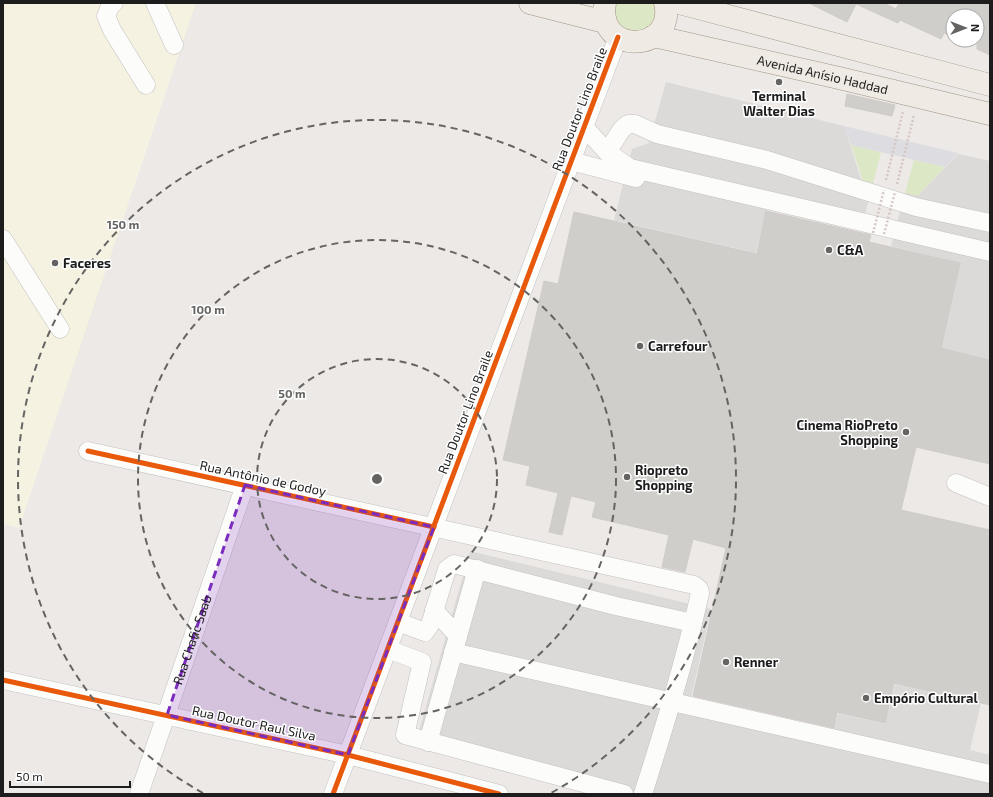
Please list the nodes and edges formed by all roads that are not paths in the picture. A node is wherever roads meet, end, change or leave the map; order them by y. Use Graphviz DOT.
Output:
graph roads {
  1 [pos="114,3"];
  2 [pos="155,3"];
  3 [pos="530,3"];
  4 [pos="665,3"];
  5 [pos="679,3"];
  6 [pos="610,21"];
  7 [pos="654,36"];
  8 [pos="174,45"];
  9 [pos="146,84"];
  10 [pos="990,85"];
  11 [pos="990,114"];
  12 [pos="585,128"];
  13 [pos="607,152"];
  14 [pos="571,161"];
  15 [pos="636,178"];
  16 [pos="990,223"];
  17 [pos="3,239"];
  18 [pos="990,252"];
  19 [pos="60,329"];
  20 [pos="88,451"];
  21 [pos="956,483"];
  22 [pos="245,486"];
  23 [pos="990,497"];
  24 [pos="434,526"];
  25 [pos="477,569"];
  26 [pos="434,610"];
  27 [pos="398,622"];
  28 [pos="693,623"];
  29 [pos="456,644"];
  30 [pos="388,649"];
  31 [pos="3,680"];
  32 [pos="673,701"];
  33 [pos="166,715"];
  34 [pos="428,742"];
  35 [pos="348,755"];
  36 [pos="990,774"];
  37 [pos="139,794"];
  38 [pos="333,794"];
  39 [pos="499,794"];
  40 [pos="624,794"];
  41 [pos="643,794"];
  1 -- 9 [label="street"];
  2 -- 8 [label="street"];
  3 -- 6 [label="main road"];
  4 -- 7 [label="main road"];
  5 -- 10 [label="main road"];
  6 -- 7 [label="main road"];
  6 -- 12 [label="street, Rua Doutor Lino Braile"];
  7 -- 11 [label="main road, Avenida Anísio Haddad"];
  12 -- 13 [label="street"];
  12 -- 14 [label="street, Rua Doutor Lino Braile"];
  13 -- 16 [label="street"];
  13 -- 18 [label="street"];
  14 -- 15 [label="street"];
  14 -- 24 [label="street, Rua Doutor Lino Braile"];
  17 -- 19 [label="street"];
  20 -- 22 [label="street, Rua Antônio de Godoy"];
  21 -- 23 [label="street"];
  22 -- 24 [label="street, Rua Antônio de Godoy"];
  22 -- 33 [label="street, Rua Chafic Saab"];
  24 -- 27 [label="street, Rua Doutor Lino Braile"];
  24 -- 28 [label="street, Rua Antônio de Godoy"];
  25 -- 26 [label="street"];
  25 -- 28 [label="street"];
  25 -- 29 [label="street"];
  26 -- 27 [label="street"];
  26 -- 29 [label="street"];
  27 -- 30 [label="street, Rua Doutor Lino Braile"];
  28 -- 32 [label="street"];
  29 -- 32 [label="street"];
  29 -- 34 [label="street"];
  30 -- 34 [label="street"];
  30 -- 35 [label="street, Rua Doutor Lino Braile"];
  31 -- 33 [label="street, Rua Doutor Raul Silva"];
  32 -- 36 [label="street"];
  32 -- 41 [label="street"];
  33 -- 35 [label="street, Rua Doutor Raul Silva"];
  33 -- 37 [label="street, Rua Chafic Saab"];
  34 -- 40 [label="street"];
  35 -- 38 [label="street, Rua Doutor Lino Braile"];
  35 -- 39 [label="street, Rua Doutor Raul Silva"];
}
